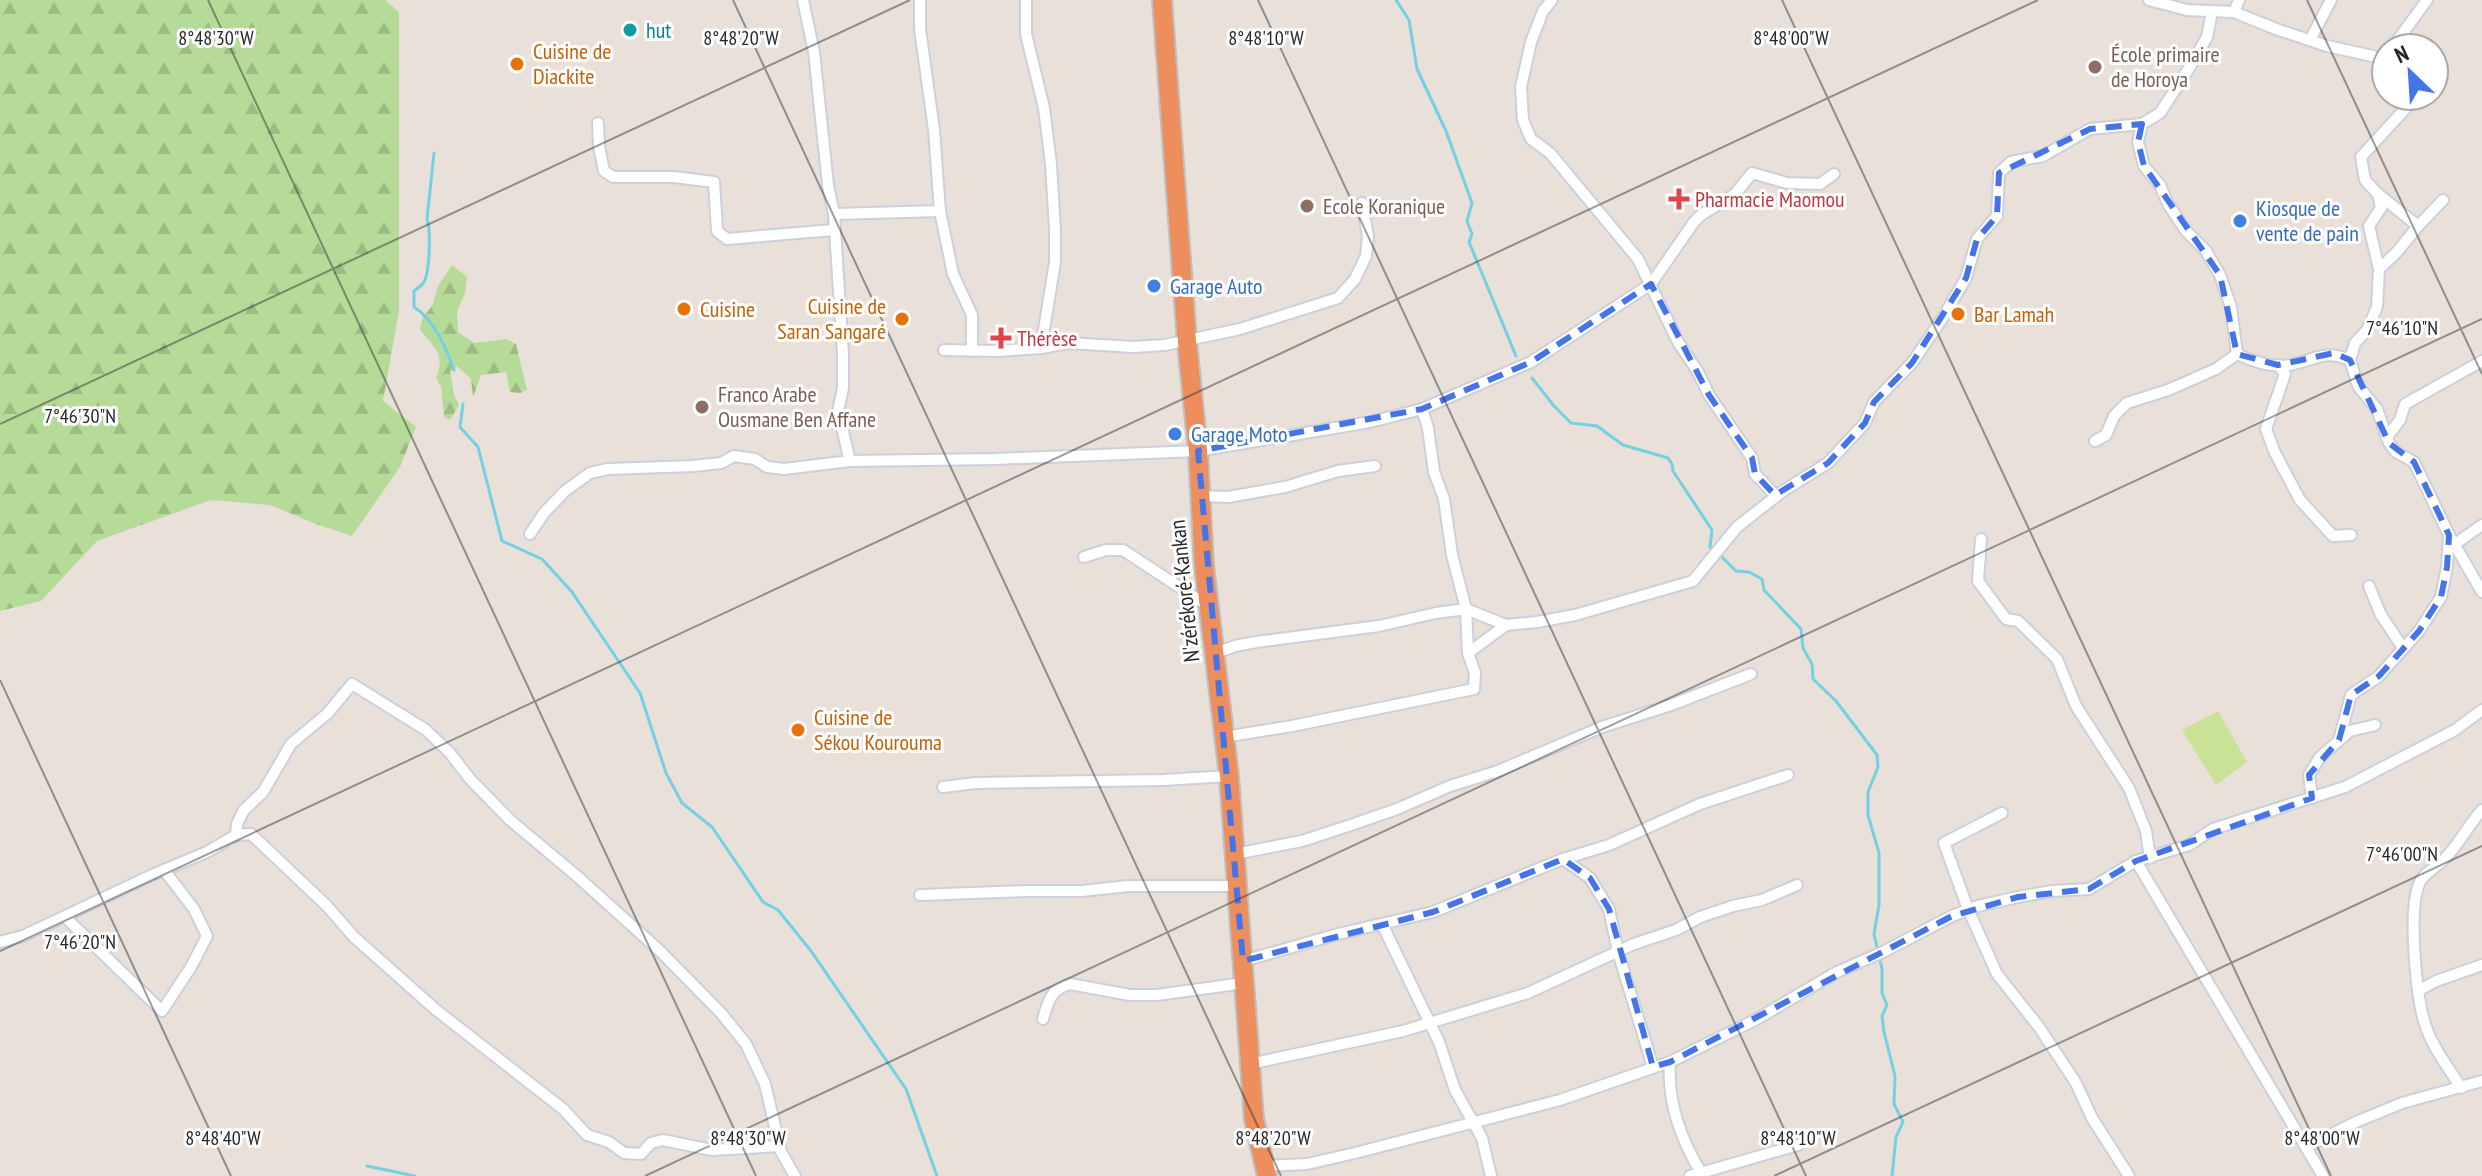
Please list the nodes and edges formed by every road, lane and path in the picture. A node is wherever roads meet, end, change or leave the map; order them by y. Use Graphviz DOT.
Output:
graph roads {
  1 [pos="803,0"];
  2 [pos="920,0"];
  3 [pos="1026,0"];
  4 [pos="1162,0"];
  5 [pos="1552,0"];
  6 [pos="2149,0"];
  7 [pos="2239,0"];
  8 [pos="2331,0"];
  9 [pos="2427,0"];
  10 [pos="2212,12"];
  11 [pos="2234,12"];
  12 [pos="2404,32"];
  13 [pos="2310,40"];
  14 [pos="2370,54"];
  15 [pos="2402,112"];
  16 [pos="598,123"];
  17 [pos="2142,124"];
  18 [pos="1834,174"];
  19 [pos="2378,194"];
  20 [pos="2443,200"];
  21 [pos="1362,203"];
  22 [pos="940,211"];
  23 [pos="834,214"];
  24 [pos="2418,226"];
  25 [pos="834,230"];
  26 [pos="2379,269"];
  27 [pos="1651,284"];
  28 [pos="1187,342"];
  29 [pos="1041,348"];
  30 [pos="944,350"];
  31 [pos="972,351"];
  32 [pos="2237,354"];
  33 [pos="2350,360"];
  34 [pos="2482,361"];
  35 [pos="2278,365"];
  36 [pos="1422,409"];
  37 [pos="2387,437"];
  38 [pos="2095,441"];
  39 [pos="1198,451"];
  40 [pos="850,461"];
  41 [pos="1375,466"];
  42 [pos="1199,496"];
  43 [pos="1776,496"];
  44 [pos="2482,525"];
  45 [pos="530,534"];
  46 [pos="2351,535"];
  47 [pos="1981,539"];
  48 [pos="2452,540"];
  49 [pos="1084,557"];
  50 [pos="2369,586"];
  51 [pos="2482,592"];
  52 [pos="1209,606"];
  53 [pos="1466,609"];
  54 [pos="1506,625"];
  55 [pos="2403,648"];
  56 [pos="1468,653"];
  57 [pos="1214,654"];
  58 [pos="1751,674"];
  59 [pos="2482,710"];
  60 [pos="2375,725"];
  61 [pos="1224,737"];
  62 [pos="2339,740"];
  63 [pos="1788,775"];
  64 [pos="1229,776"];
  65 [pos="943,787"];
  66 [pos="2312,798"];
  67 [pos="2482,810"];
  68 [pos="2002,813"];
  69 [pos="236,835"];
  70 [pos="1235,854"];
  71 [pos="2150,858"];
  72 [pos="1563,859"];
  73 [pos="2136,861"];
  74 [pos="164,870"];
  75 [pos="1797,885"];
  76 [pos="1237,886"];
  77 [pos="920,895"];
  78 [pos="1968,909"];
  79 [pos="65,917"];
  80 [pos="1382,924"];
  81 [pos="0,942"];
  82 [pos="1618,952"];
  83 [pos="1243,961"];
  84 [pos="2482,965"];
  85 [pos="1244,983"];
  86 [pos="2418,991"];
  87 [pos="1043,1019"];
  88 [pos="1430,1022"];
  89 [pos="1670,1062"];
  90 [pos="1250,1064"];
  91 [pos="1653,1067"];
  92 [pos="2482,1081"];
  93 [pos="2461,1088"];
  94 [pos="1474,1122"];
  95 [pos="1798,1145"];
  96 [pos="780,1146"];
  97 [pos="2306,1147"];
  98 [pos="1265,1171"];
  99 [pos="1702,1174"];
  100 [pos="795,1176"];
  101 [pos="1491,1176"];
  102 [pos="1690,1176"];
  103 [pos="2129,1176"];
  104 [pos="2323,1176"];
  1 -- 23 [label="street"];
  2 -- 22 [label="street"];
  3 -- 29 [label="street"];
  4 -- 28 [label="highway, N'zérékoré-Kankan"];
  5 -- 27 [label="street"];
  6 -- 10 [label="street"];
  7 -- 11 [label="street"];
  8 -- 13 [label="street"];
  9 -- 12 [label="street"];
  10 -- 11 [label="street"];
  10 -- 17 [label="street"];
  11 -- 13 [label="street"];
  13 -- 14 [label="street"];
  15 -- 19 [label="street"];
  16 -- 25 [label="street"];
  17 -- 32 [label="street"];
  17 -- 43 [label="street"];
  18 -- 27 [label="street"];
  19 -- 24 [label="street"];
  19 -- 26 [label="street"];
  20 -- 24 [label="street"];
  21 -- 28 [label="street"];
  22 -- 23 [label="street"];
  22 -- 31 [label="street"];
  23 -- 25 [label="street"];
  24 -- 26 [label="street"];
  25 -- 40 [label="street"];
  26 -- 33 [label="street"];
  27 -- 36 [label="street"];
  27 -- 43 [label="street"];
  28 -- 29 [label="street"];
  28 -- 39 [label="highway, N'zérékoré-Kankan"];
  29 -- 31 [label="street"];
  30 -- 31 [label="street"];
  32 -- 35 [label="street"];
  32 -- 38 [label="street"];
  33 -- 35 [label="street"];
  33 -- 37 [label="street"];
  34 -- 37 [label="street"];
  35 -- 46 [label="street"];
  36 -- 39 [label="street"];
  36 -- 53 [label="street"];
  37 -- 48 [label="street"];
  39 -- 40 [label="street"];
  39 -- 42 [label="highway, N'zérékoré-Kankan"];
  40 -- 45 [label="street"];
  41 -- 42 [label="street"];
  42 -- 52 [label="highway, N'zérékoré-Kankan"];
  43 -- 54 [label="street"];
  44 -- 48 [label="street"];
  47 -- 71 [label="street"];
  48 -- 51 [label="street"];
  48 -- 55 [label="street"];
  49 -- 52 [label="street"];
  50 -- 55 [label="street"];
  52 -- 57 [label="highway, N'zérékoré-Kankan"];
  53 -- 54 [label="street"];
  53 -- 56 [label="street"];
  53 -- 57 [label="street"];
  54 -- 56 [label="street"];
  55 -- 62 [label="street"];
  56 -- 61 [label="street"];
  57 -- 61 [label="highway, N'zérékoré-Kankan"];
  58 -- 70 [label="street"];
  59 -- 66 [label="street"];
  60 -- 62 [label="street"];
  61 -- 64 [label="highway, N'zérékoré-Kankan"];
  62 -- 66 [label="street"];
  63 -- 72 [label="street"];
  64 -- 65 [label="street"];
  64 -- 70 [label="highway, N'zérékoré-Kankan"];
  66 -- 71 [label="street"];
  67 -- 86 [label="street"];
  68 -- 78 [label="street"];
  69 -- 74 [label="street"];
  69 -- 96 [label="street"];
  69 -- 96 [label="street"];
  70 -- 76 [label="highway, N'zérékoré-Kankan"];
  71 -- 73 [label="street"];
  72 -- 80 [label="street"];
  72 -- 82 [label="street"];
  73 -- 78 [label="street"];
  73 -- 97 [label="street"];
  74 -- 79 [label="street"];
  74 -- 79 [label="street"];
  75 -- 82 [label="street"];
  76 -- 77 [label="street"];
  76 -- 83 [label="highway, N'zérékoré-Kankan"];
  78 -- 89 [label="street"];
  78 -- 103 [label="street"];
  79 -- 81 [label="street"];
  80 -- 83 [label="street"];
  80 -- 88 [label="street"];
  82 -- 88 [label="street"];
  82 -- 91 [label="street"];
  83 -- 85 [label="highway, N'zérékoré-Kankan"];
  84 -- 86 [label="street"];
  85 -- 87 [label="street"];
  85 -- 90 [label="highway, N'zérékoré-Kankan"];
  86 -- 93 [label="street"];
  88 -- 90 [label="street"];
  88 -- 94 [label="street"];
  89 -- 91 [label="street"];
  89 -- 99 [label="street"];
  90 -- 98 [label="highway, N'zérékoré-Kankan"];
  91 -- 94 [label="street"];
  92 -- 93 [label="street"];
  93 -- 97 [label="street"];
  94 -- 98 [label="street"];
  94 -- 101 [label="street"];
  95 -- 99 [label="street"];
  96 -- 100 [label="street"];
  97 -- 104 [label="street"];
  99 -- 102 [label="street"];
}
